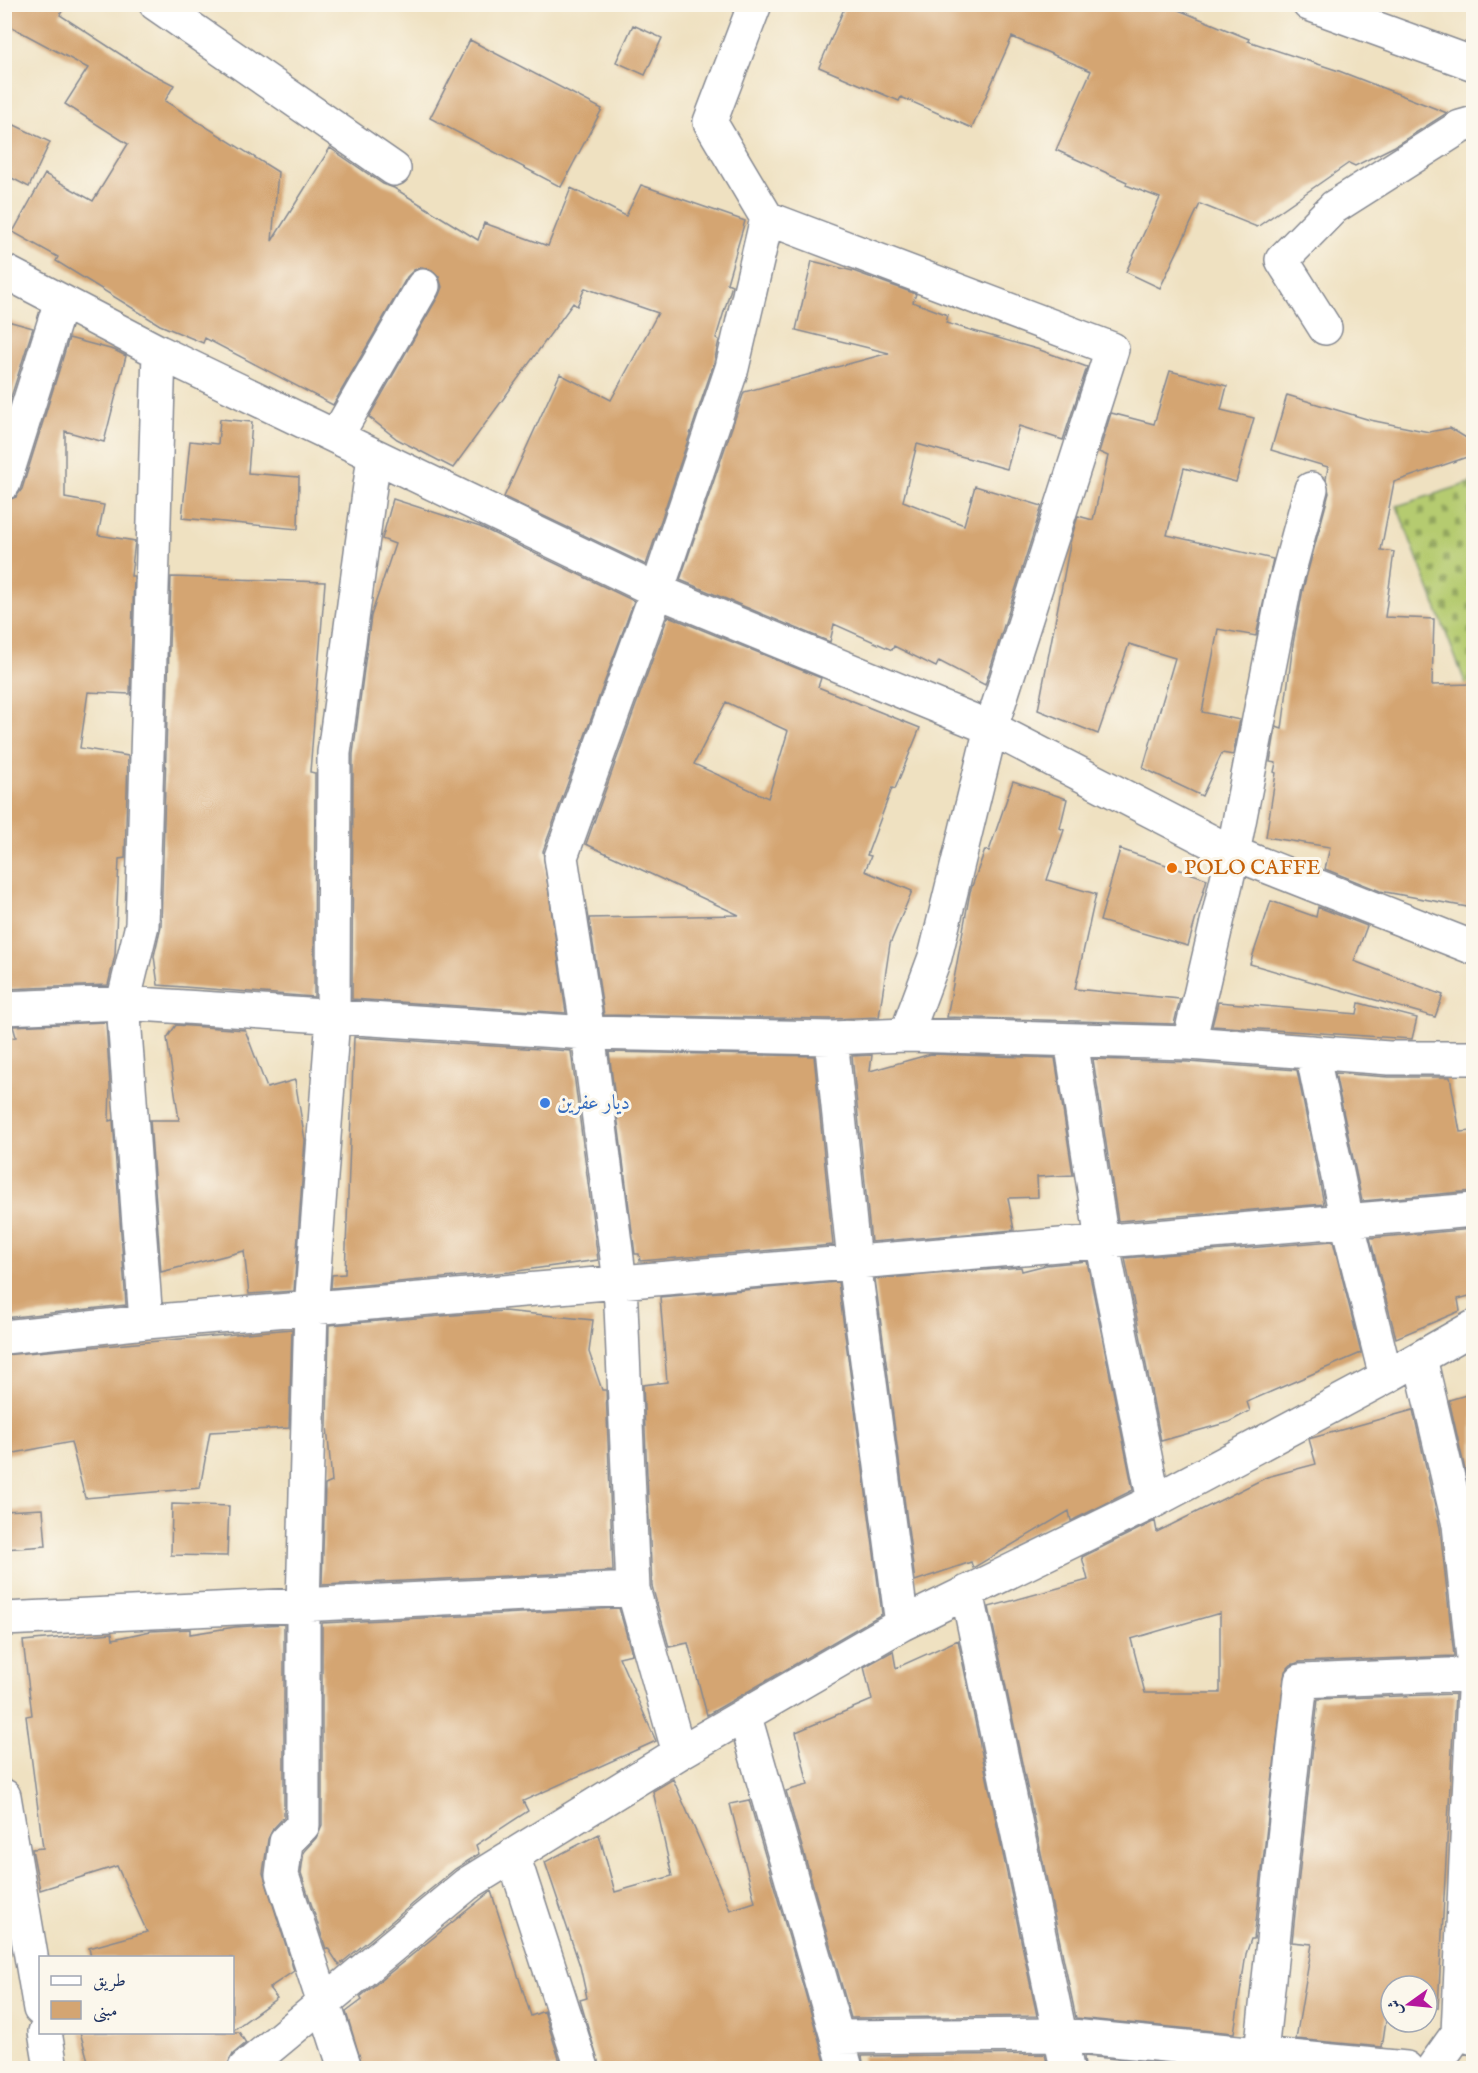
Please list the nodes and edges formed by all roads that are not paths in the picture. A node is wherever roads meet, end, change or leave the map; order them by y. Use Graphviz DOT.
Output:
graph roads {
  1 [pos="156,4"];
  2 [pos="755,4"];
  3 [pos="1310,4"];
  4 [pos="1473,64"];
  5 [pos="1473,123"];
  6 [pos="394,169"];
  7 [pos="767,218"];
  8 [pos="4,271"];
  9 [pos="423,286"];
  10 [pos="61,301"];
  11 [pos="1324,328"];
  12 [pos="159,352"];
  13 [pos="336,437"];
  14 [pos="374,456"];
  15 [pos="4,483"];
  16 [pos="1311,489"];
  17 [pos="657,591"];
  18 [pos="991,728"];
  19 [pos="1233,853"];
  20 [pos="1473,948"];
  21 [pos="123,1003"];
  22 [pos="4,1008"];
  23 [pos="333,1018"];
  24 [pos="588,1033"];
  25 [pos="906,1035"];
  26 [pos="831,1038"];
  27 [pos="1071,1040"];
  28 [pos="1189,1043"];
  29 [pos="1312,1052"];
  30 [pos="1473,1058"];
  31 [pos="1473,1210"];
  32 [pos="1347,1221"];
  33 [pos="1102,1241"];
  34 [pos="854,1262"];
  35 [pos="620,1282"];
  36 [pos="311,1309"];
  37 [pos="146,1322"];
  38 [pos="1473,1327"];
  39 [pos="4,1337"];
  40 [pos="1420,1358"];
  41 [pos="1386,1377"];
  42 [pos="1154,1501"];
  43 [pos="633,1589"];
  44 [pos="967,1592"];
  45 [pos="303,1605"];
  46 [pos="4,1619"];
  47 [pos="902,1624"];
  48 [pos="1473,1667"];
  49 [pos="1473,1674"];
  50 [pos="1473,1691"];
  51 [pos="745,1717"];
  52 [pos="679,1753"];
  53 [pos="4,1796"];
  54 [pos="513,1855"];
  55 [pos="39,2003"];
  56 [pos="324,2005"];
  57 [pos="45,2034"];
  58 [pos="1061,2035"];
  59 [pos="1466,2036"];
  60 [pos="838,2037"];
  61 [pos="1262,2053"];
  62 [pos="51,2068"];
  63 [pos="245,2068"];
  64 [pos="345,2068"];
  65 [pos="582,2068"];
  66 [pos="846,2068"];
  67 [pos="1067,2068"];
  68 [pos="1406,2068"];
  69 [pos="1433,2068"];
  1 -- 6 [label="street"];
  2 -- 7 [label="street"];
  3 -- 4 [label="street"];
  5 -- 11 [label="street"];
  7 -- 17 [label="street"];
  7 -- 18 [label="street"];
  8 -- 10 [label="street"];
  9 -- 13 [label="street"];
  10 -- 12 [label="street"];
  10 -- 15 [label="street"];
  12 -- 13 [label="street"];
  12 -- 21 [label="street"];
  13 -- 14 [label="street"];
  14 -- 17 [label="street"];
  14 -- 23 [label="street"];
  16 -- 19 [label="street"];
  17 -- 18 [label="street"];
  17 -- 24 [label="street"];
  18 -- 19 [label="street"];
  18 -- 25 [label="street"];
  19 -- 20 [label="street"];
  19 -- 28 [label="street"];
  21 -- 22 [label="street"];
  21 -- 23 [label="street"];
  21 -- 37 [label="street"];
  23 -- 24 [label="street"];
  23 -- 36 [label="street"];
  24 -- 26 [label="street"];
  24 -- 35 [label="street"];
  25 -- 26 [label="street"];
  25 -- 27 [label="street"];
  26 -- 34 [label="street"];
  27 -- 28 [label="street"];
  27 -- 33 [label="street"];
  28 -- 29 [label="street"];
  29 -- 30 [label="street"];
  29 -- 32 [label="street"];
  31 -- 32 [label="street"];
  32 -- 33 [label="street"];
  32 -- 41 [label="street"];
  33 -- 34 [label="street"];
  33 -- 42 [label="street"];
  34 -- 35 [label="street"];
  34 -- 47 [label="street"];
  35 -- 36 [label="street"];
  35 -- 43 [label="street"];
  36 -- 37 [label="street"];
  36 -- 45 [label="street"];
  37 -- 39 [label="street"];
  38 -- 40 [label="street"];
  40 -- 41 [label="street"];
  40 -- 48 [label="street"];
  41 -- 42 [label="street"];
  42 -- 44 [label="street"];
  43 -- 45 [label="street"];
  43 -- 52 [label="street"];
  44 -- 47 [label="street"];
  44 -- 58 [label="street"];
  45 -- 46 [label="street"];
  45 -- 56 [label="street"];
  47 -- 51 [label="street"];
  49 -- 61 [label="street"];
  50 -- 59 [label="street"];
  51 -- 52 [label="street"];
  51 -- 60 [label="street"];
  52 -- 54 [label="street"];
  53 -- 55 [label="street"];
  54 -- 56 [label="street"];
  54 -- 65 [label="street"];
  56 -- 63 [label="street"];
  56 -- 64 [label="street"];
  57 -- 62 [label="street"];
  58 -- 60 [label="street"];
  58 -- 61 [label="street"];
  58 -- 67 [label="street"];
  59 -- 69 [label="street"];
  60 -- 66 [label="street"];
  61 -- 68 [label="street"];
}
